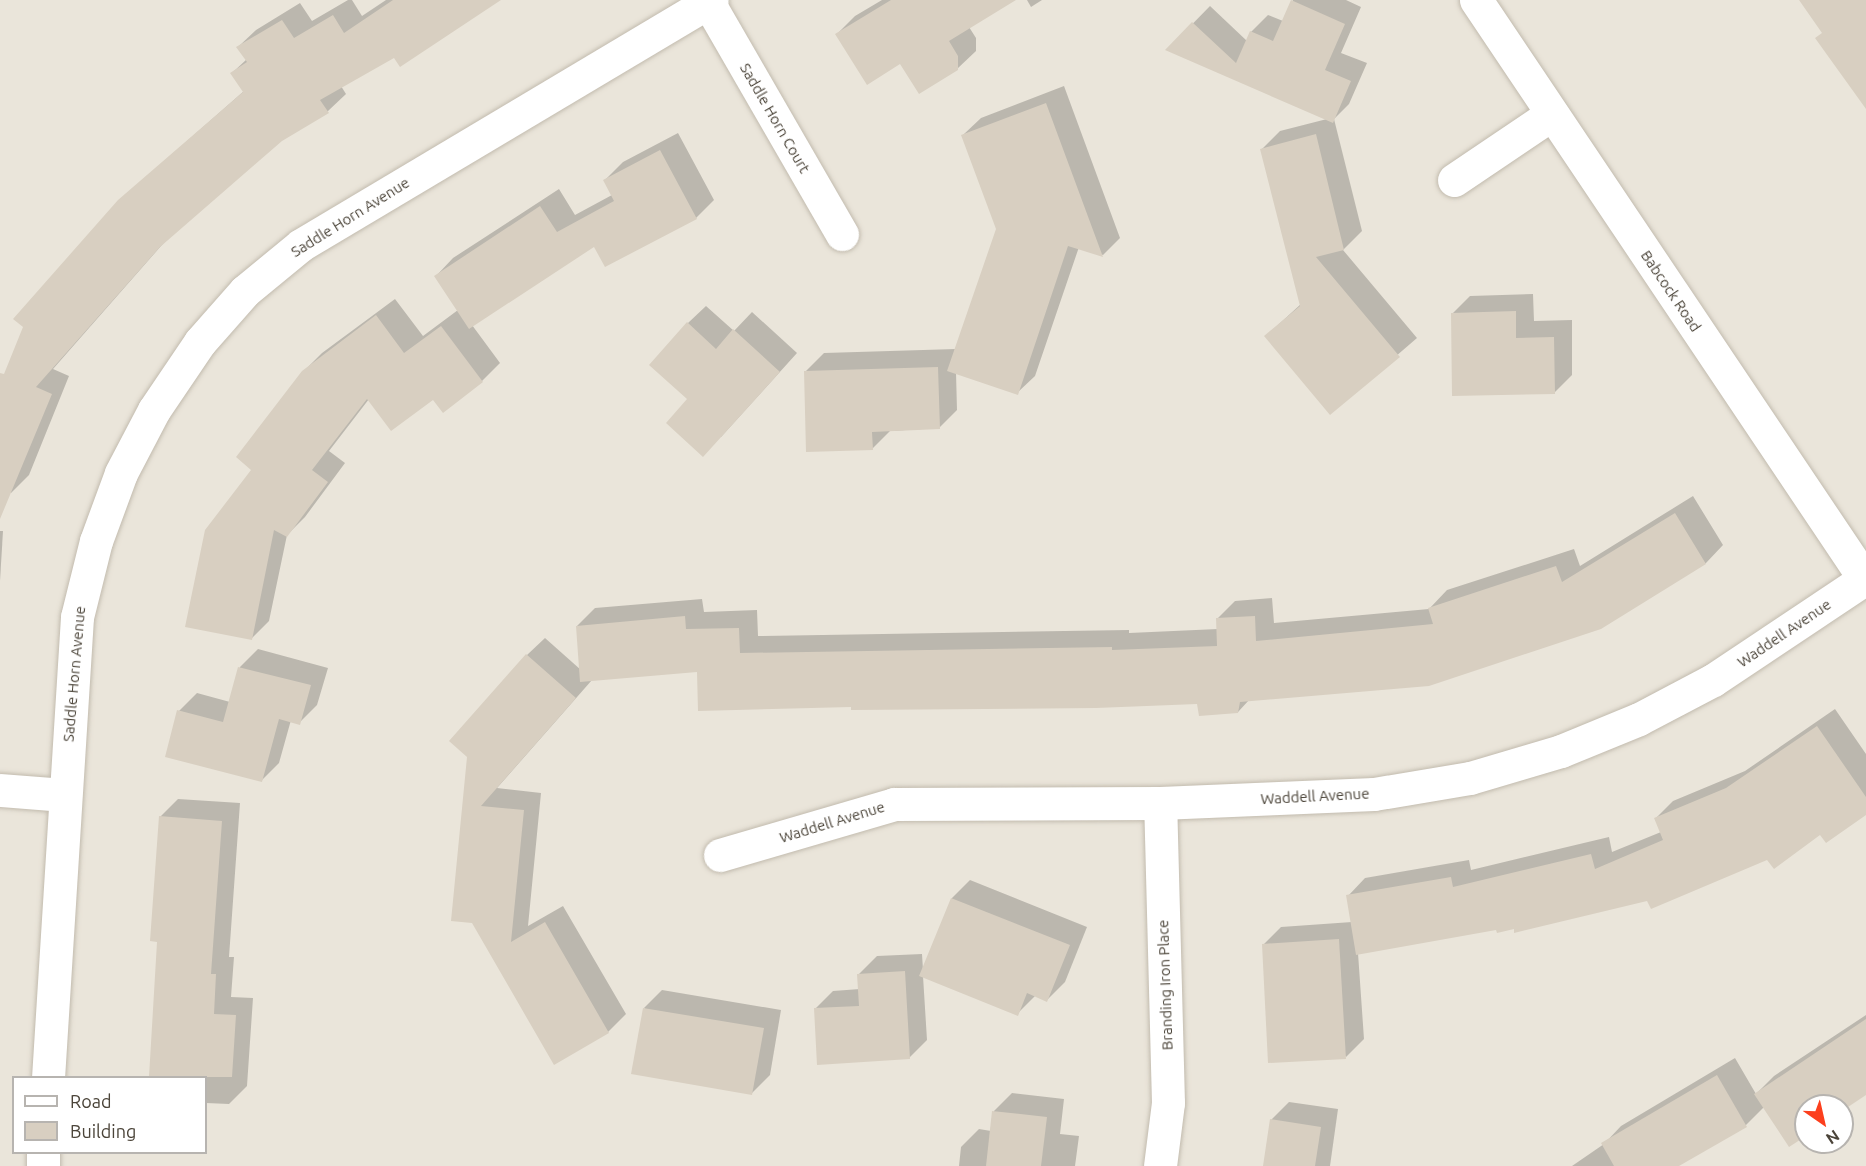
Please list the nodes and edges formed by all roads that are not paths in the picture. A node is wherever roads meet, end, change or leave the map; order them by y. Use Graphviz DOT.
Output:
graph roads {
  1 [pos="1476,0"];
  2 [pos="710,1"];
  3 [pos="1552,114"];
  4 [pos="1454,180"];
  5 [pos="842,234"];
  6 [pos="1865,579"];
  7 [pos="0,790"];
  8 [pos="64,795"];
  9 [pos="1160,803"];
  10 [pos="720,855"];
  11 [pos="48,1076"];
  12 [pos="1160,1166"];
  1 -- 3 [label="street, Babcock Road"];
  2 -- 5 [label="street, Saddle Horn Court"];
  2 -- 8 [label="street, Saddle Horn Avenue"];
  3 -- 4 [label="street"];
  3 -- 6 [label="street, Babcock Road"];
  6 -- 9 [label="street, Waddell Avenue"];
  7 -- 8 [label="street"];
  8 -- 11 [label="street, Saddle Horn Avenue"];
  9 -- 10 [label="street, Waddell Avenue"];
  9 -- 12 [label="street, Branding Iron Place"];
}
